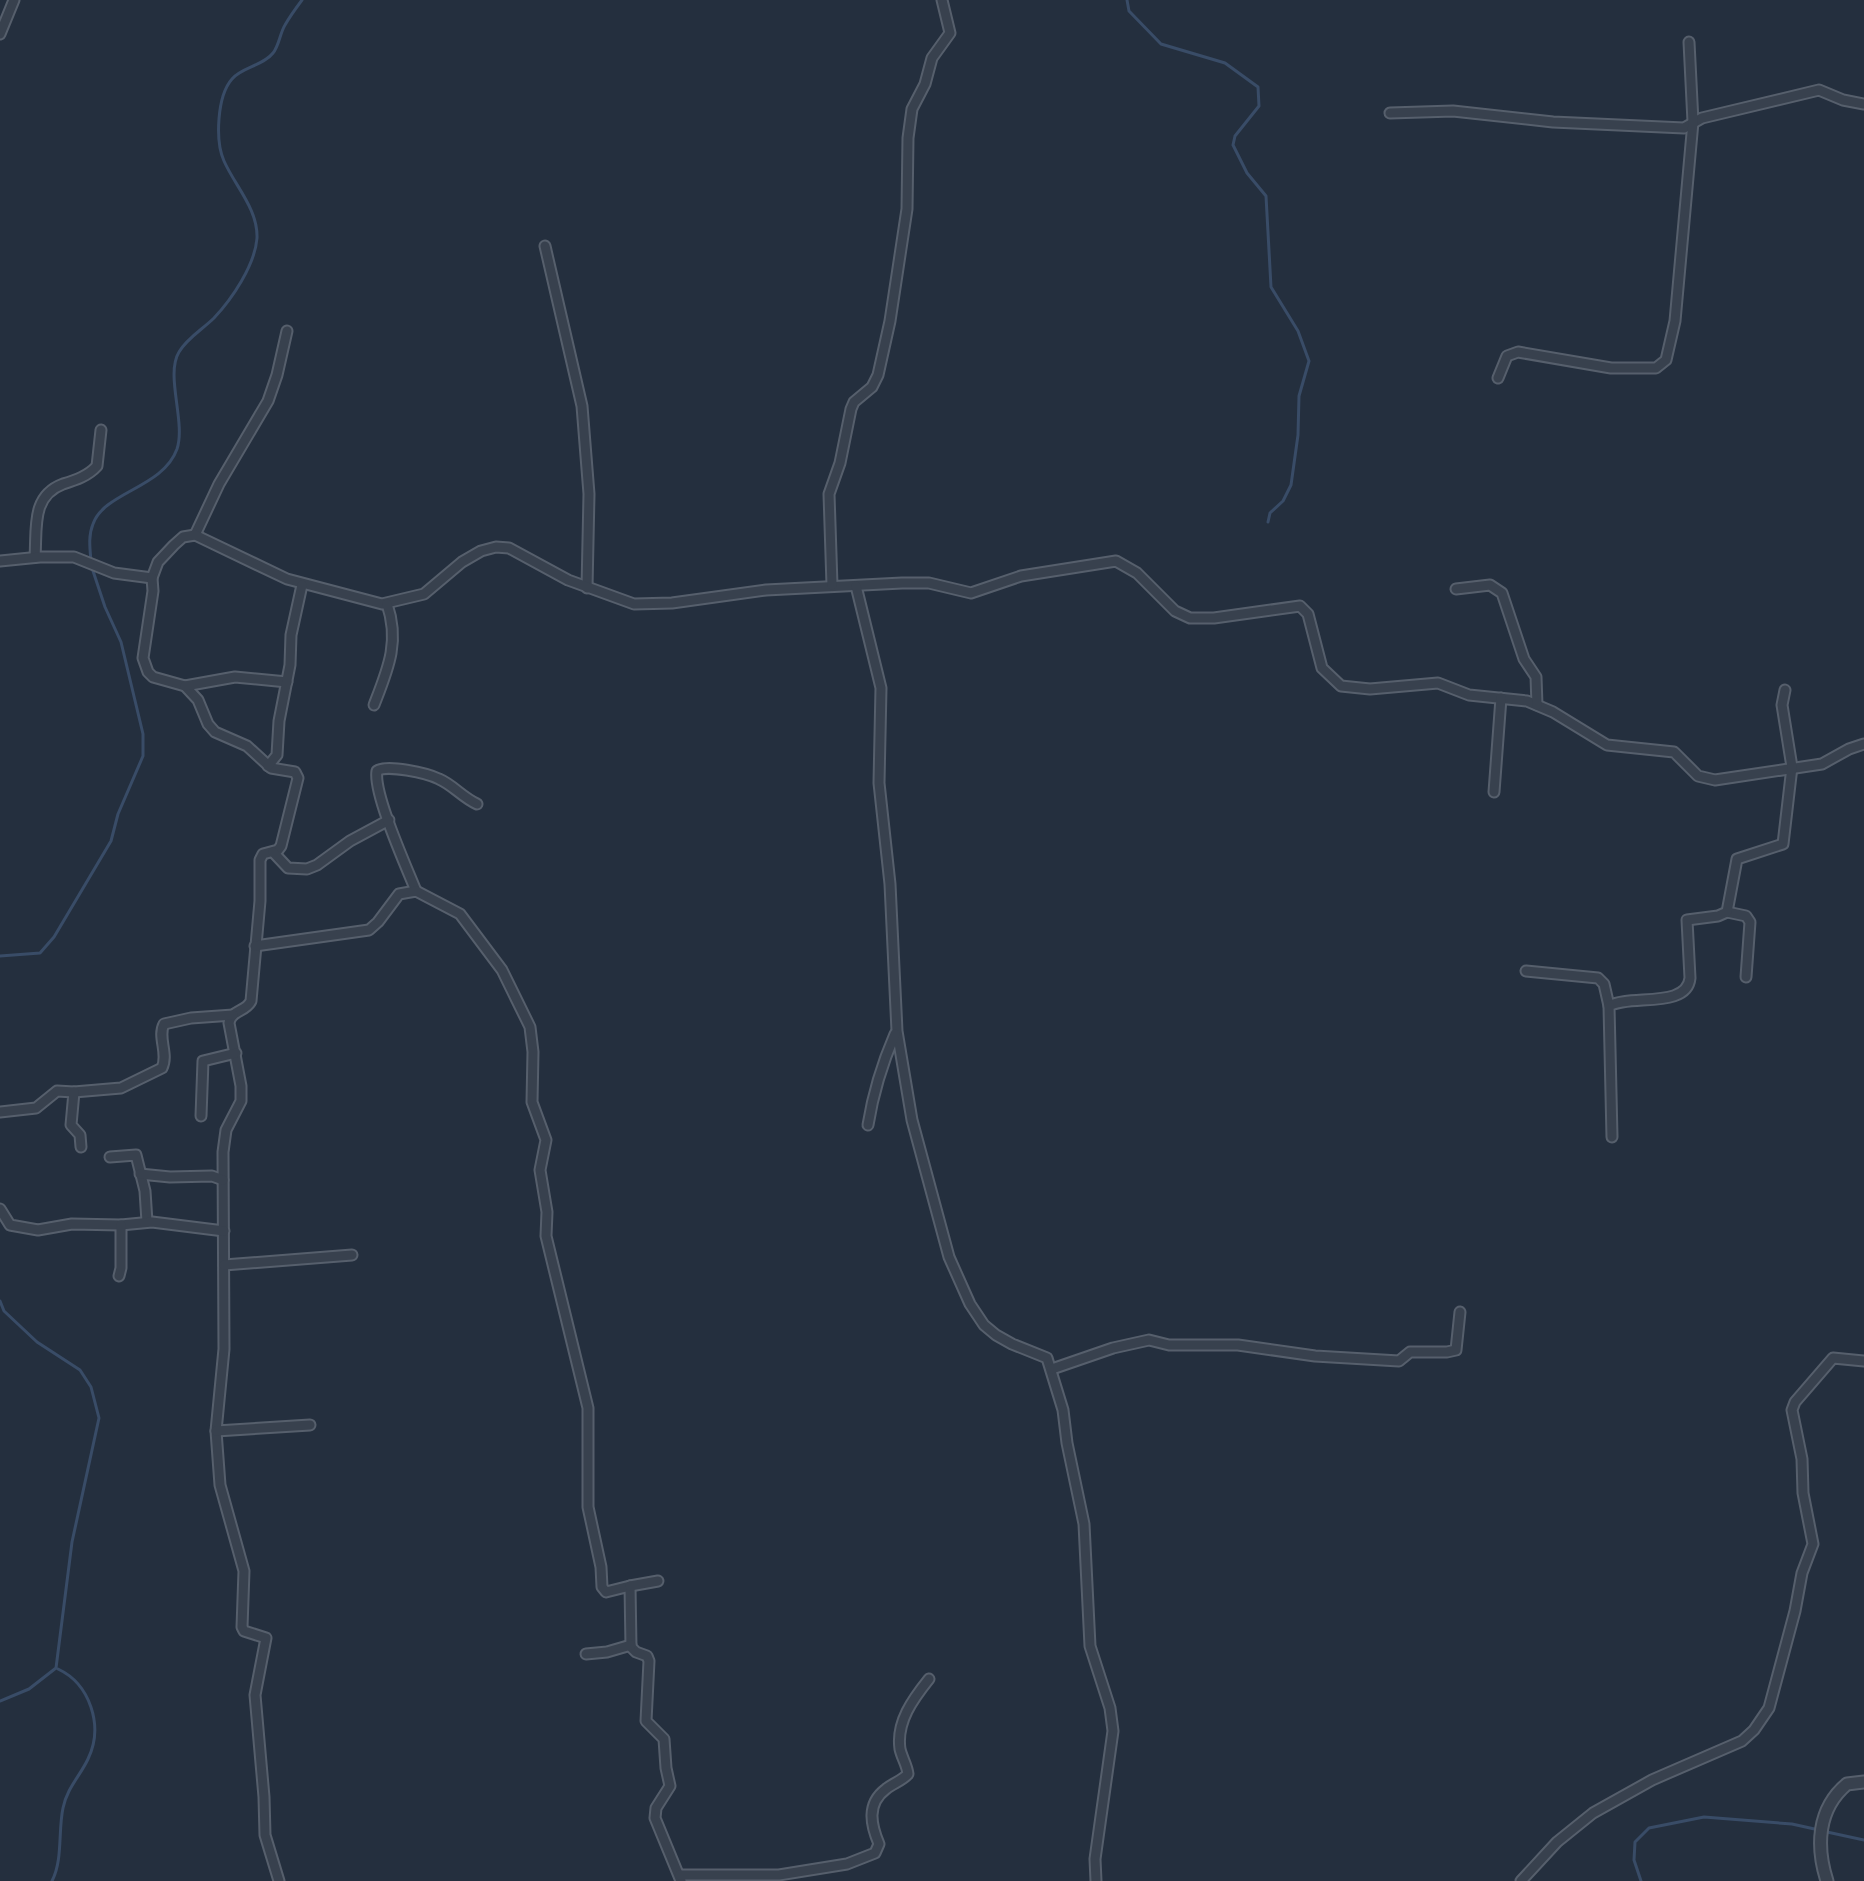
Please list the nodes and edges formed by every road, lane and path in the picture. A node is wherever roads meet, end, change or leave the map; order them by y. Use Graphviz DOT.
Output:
graph roads {
  1 [pos="14,0"];
  2 [pos="942,0"];
  3 [pos="0,34"];
  4 [pos="1689,42"];
  5 [pos="1864,104"];
  6 [pos="1390,113"];
  7 [pos="1693,122"];
  8 [pos="545,246"];
  9 [pos="287,331"];
  10 [pos="1498,378"];
  11 [pos="101,430"];
  12 [pos="195,535"];
  13 [pos="35,557"];
  14 [pos="0,561"];
  15 [pos="152,578"];
  16 [pos="302,585"];
  17 [pos="832,585"];
  18 [pos="856,586"];
  19 [pos="587,588"];
  20 [pos="1456,589"];
  21 [pos="387,604"];
  22 [pos="287,682"];
  23 [pos="185,686"];
  24 [pos="1785,690"];
  25 [pos="1501,698"];
  26 [pos="374,705"];
  27 [pos="1537,705"];
  28 [pos="1864,744"];
  29 [pos="268,766"];
  30 [pos="1792,767"];
  31 [pos="1494,792"];
  32 [pos="477,804"];
  33 [pos="389,820"];
  34 [pos="273,852"];
  35 [pos="416,891"];
  36 [pos="1727,912"];
  37 [pos="255,946"];
  38 [pos="1526,971"];
  39 [pos="1746,977"];
  40 [pos="1609,1006"];
  41 [pos="233,1015"];
  42 [pos="897,1031"];
  43 [pos="236,1053"];
  44 [pos="74,1092"];
  45 [pos="0,1112"];
  46 [pos="201,1116"];
  47 [pos="868,1125"];
  48 [pos="1612,1137"];
  49 [pos="81,1147"];
  50 [pos="110,1157"];
  51 [pos="140,1174"];
  52 [pos="223,1180"];
  53 [pos="0,1209"];
  54 [pos="147,1222"];
  55 [pos="121,1225"];
  56 [pos="224,1231"];
  57 [pos="352,1255"];
  58 [pos="224,1265"];
  59 [pos="119,1276"];
  60 [pos="1460,1312"];
  61 [pos="1864,1361"];
  62 [pos="1052,1369"];
  63 [pos="310,1425"];
  64 [pos="216,1431"];
  65 [pos="658,1581"];
  66 [pos="630,1586"];
  67 [pos="631,1645"];
  68 [pos="586,1654"];
  69 [pos="929,1679"];
  70 [pos="1864,1782"];
  71 [pos="681,1878"];
  72 [pos="279,1881"];
  73 [pos="1096,1881"];
  74 [pos="1521,1881"];
  75 [pos="1827,1881"];
  1 -- 3 [label="street"];
  2 -- 17 [label="street"];
  4 -- 7 [label="street"];
  5 -- 7 [label="street"];
  6 -- 7 [label="street"];
  7 -- 10 [label="street"];
  8 -- 19 [label="street"];
  9 -- 12 [label="street"];
  11 -- 13 [label="street"];
  12 -- 15 [label="street"];
  12 -- 16 [label="street"];
  13 -- 14 [label="street"];
  13 -- 15 [label="street"];
  15 -- 23 [label="street"];
  16 -- 21 [label="street"];
  16 -- 22 [label="street"];
  17 -- 18 [label="street"];
  17 -- 19 [label="street"];
  18 -- 25 [label="street"];
  18 -- 42 [label="street"];
  19 -- 21 [label="street"];
  20 -- 27 [label="street"];
  21 -- 26 [label="street"];
  22 -- 23 [label="street"];
  22 -- 29 [label="street"];
  23 -- 29 [label="street"];
  24 -- 30 [label="street"];
  25 -- 27 [label="street"];
  25 -- 31 [label="street"];
  27 -- 30 [label="street"];
  28 -- 30 [label="street"];
  29 -- 34 [label="street"];
  30 -- 36 [label="street"];
  32 -- 33 [label="street"];
  33 -- 34 [label="street"];
  33 -- 35 [label="street"];
  34 -- 37 [label="street"];
  35 -- 37 [label="street"];
  35 -- 66 [label="street"];
  36 -- 39 [label="street"];
  36 -- 40 [label="street"];
  37 -- 41 [label="street"];
  38 -- 40 [label="street"];
  40 -- 48 [label="street"];
  41 -- 43 [label="street"];
  41 -- 44 [label="street"];
  42 -- 47 [label="street"];
  42 -- 62 [label="street"];
  43 -- 46 [label="street"];
  43 -- 52 [label="street"];
  44 -- 45 [label="street"];
  44 -- 49 [label="street"];
  50 -- 51 [label="street"];
  51 -- 52 [label="street"];
  51 -- 54 [label="street"];
  52 -- 56 [label="street"];
  53 -- 55 [label="street"];
  54 -- 55 [label="street"];
  54 -- 56 [label="street"];
  55 -- 59 [label="street"];
  56 -- 58 [label="street"];
  57 -- 58 [label="street"];
  58 -- 64 [label="street"];
  60 -- 62 [label="street"];
  61 -- 74 [label="street"];
  62 -- 73 [label="street"];
  63 -- 64 [label="street"];
  64 -- 72 [label="street"];
  65 -- 66 [label="street"];
  66 -- 67 [label="street"];
  67 -- 68 [label="street"];
  67 -- 71 [label="street"];
  69 -- 71 [label="street"];
  70 -- 75 [label="street"];
}
